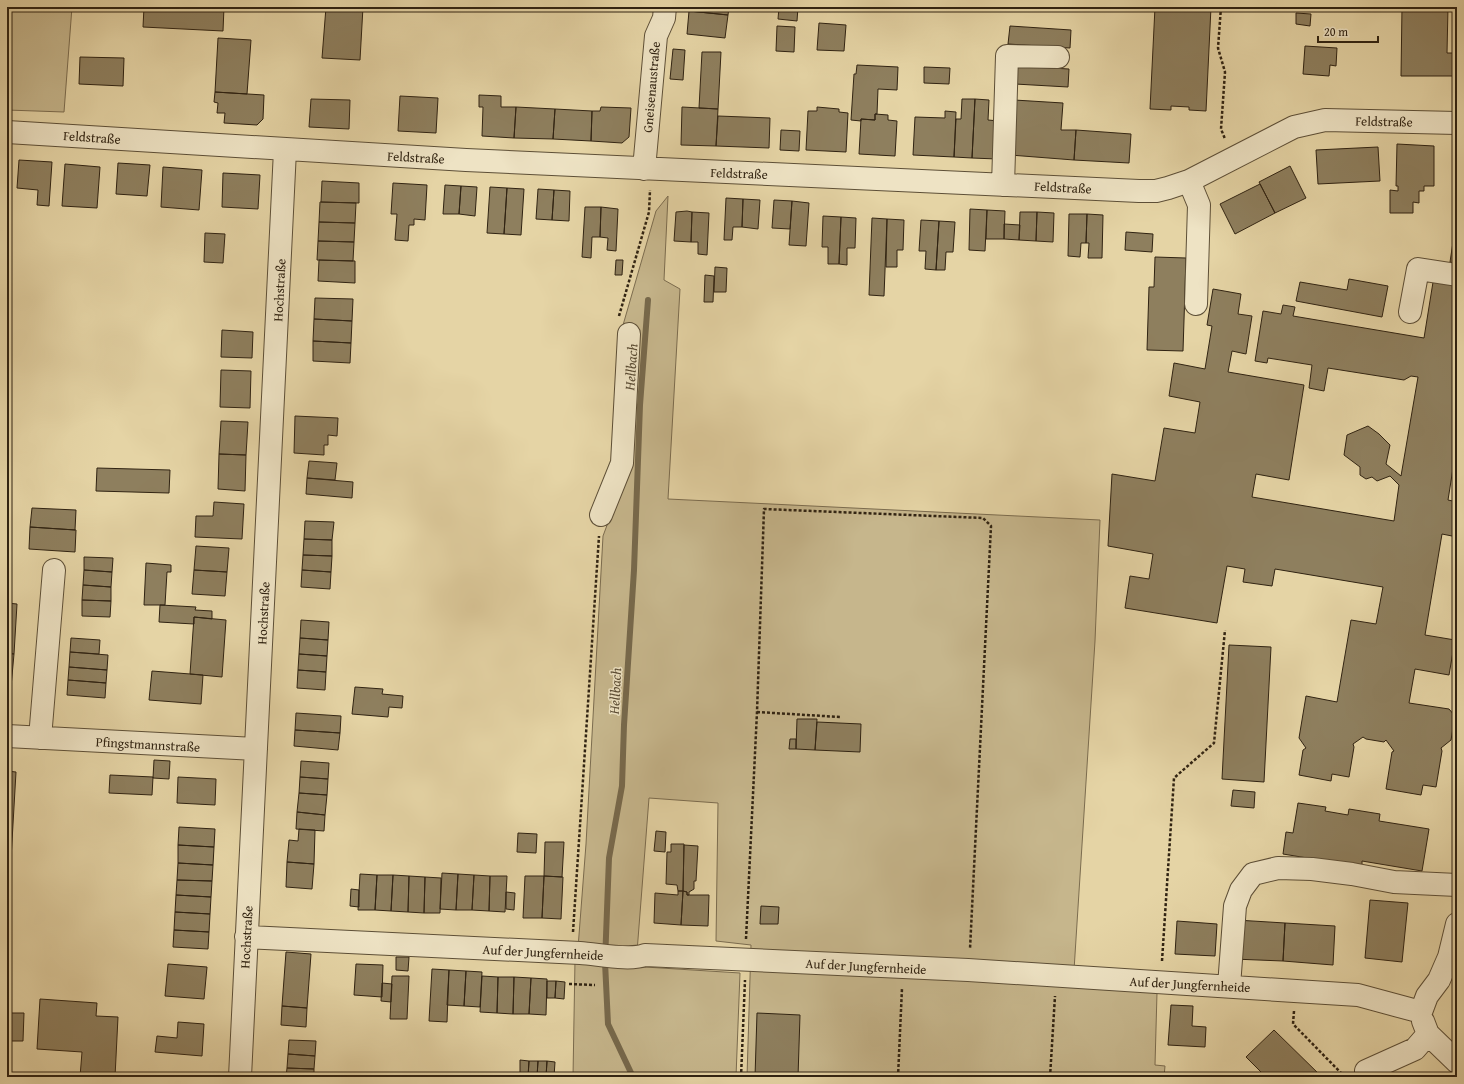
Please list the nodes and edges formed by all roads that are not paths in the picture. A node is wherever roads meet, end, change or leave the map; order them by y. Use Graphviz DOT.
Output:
graph roads {
  1 [pos="665,7"];
  2 [pos="1058,57"];
  3 [pos="1457,123"];
  4 [pos="7,132"];
  5 [pos="285,150"];
  6 [pos="647,169"];
  7 [pos="1189,181"];
  8 [pos="1003,184"];
  9 [pos="1457,275"];
  10 [pos="1196,304"];
  11 [pos="1410,312"];
  12 [pos="624,326"];
  13 [pos="601,515"];
  14 [pos="54,570"];
  15 [pos="7,736"];
  16 [pos="40,738"];
  17 [pos="256,749"];
  18 [pos="1457,885"];
  19 [pos="1457,924"];
  20 [pos="246,936"];
  21 [pos="1229,986"];
  22 [pos="1421,1012"];
  23 [pos="1428,1034"];
  24 [pos="1457,1062"];
  25 [pos="1366,1071"];
  26 [pos="240,1077"];
  1 -- 6 [label="street, Gneisenaustraße"];
  2 -- 8 [label="street"];
  3 -- 7 [label="street, Feldstraße"];
  4 -- 5 [label="street, Feldstraße"];
  5 -- 6 [label="street, Feldstraße"];
  5 -- 17 [label="street, Hochstraße"];
  6 -- 8 [label="street, Feldstraße"];
  7 -- 8 [label="street, Feldstraße"];
  7 -- 10 [label="street"];
  9 -- 11 [label="street"];
  12 -- 13 [label="street"];
  14 -- 16 [label="street"];
  15 -- 16 [label="street, Pfingstmannstraße"];
  16 -- 17 [label="street, Pfingstmannstraße"];
  17 -- 20 [label="street, Hochstraße"];
  18 -- 21 [label="street"];
  19 -- 22 [label="street"];
  20 -- 21 [label="street, Auf der Jungfernheide"];
  20 -- 26 [label="street, Hochstraße"];
  21 -- 22 [label="street, Auf der Jungfernheide"];
  22 -- 23 [label="street"];
  23 -- 24 [label="street"];
  23 -- 25 [label="street"];
}
